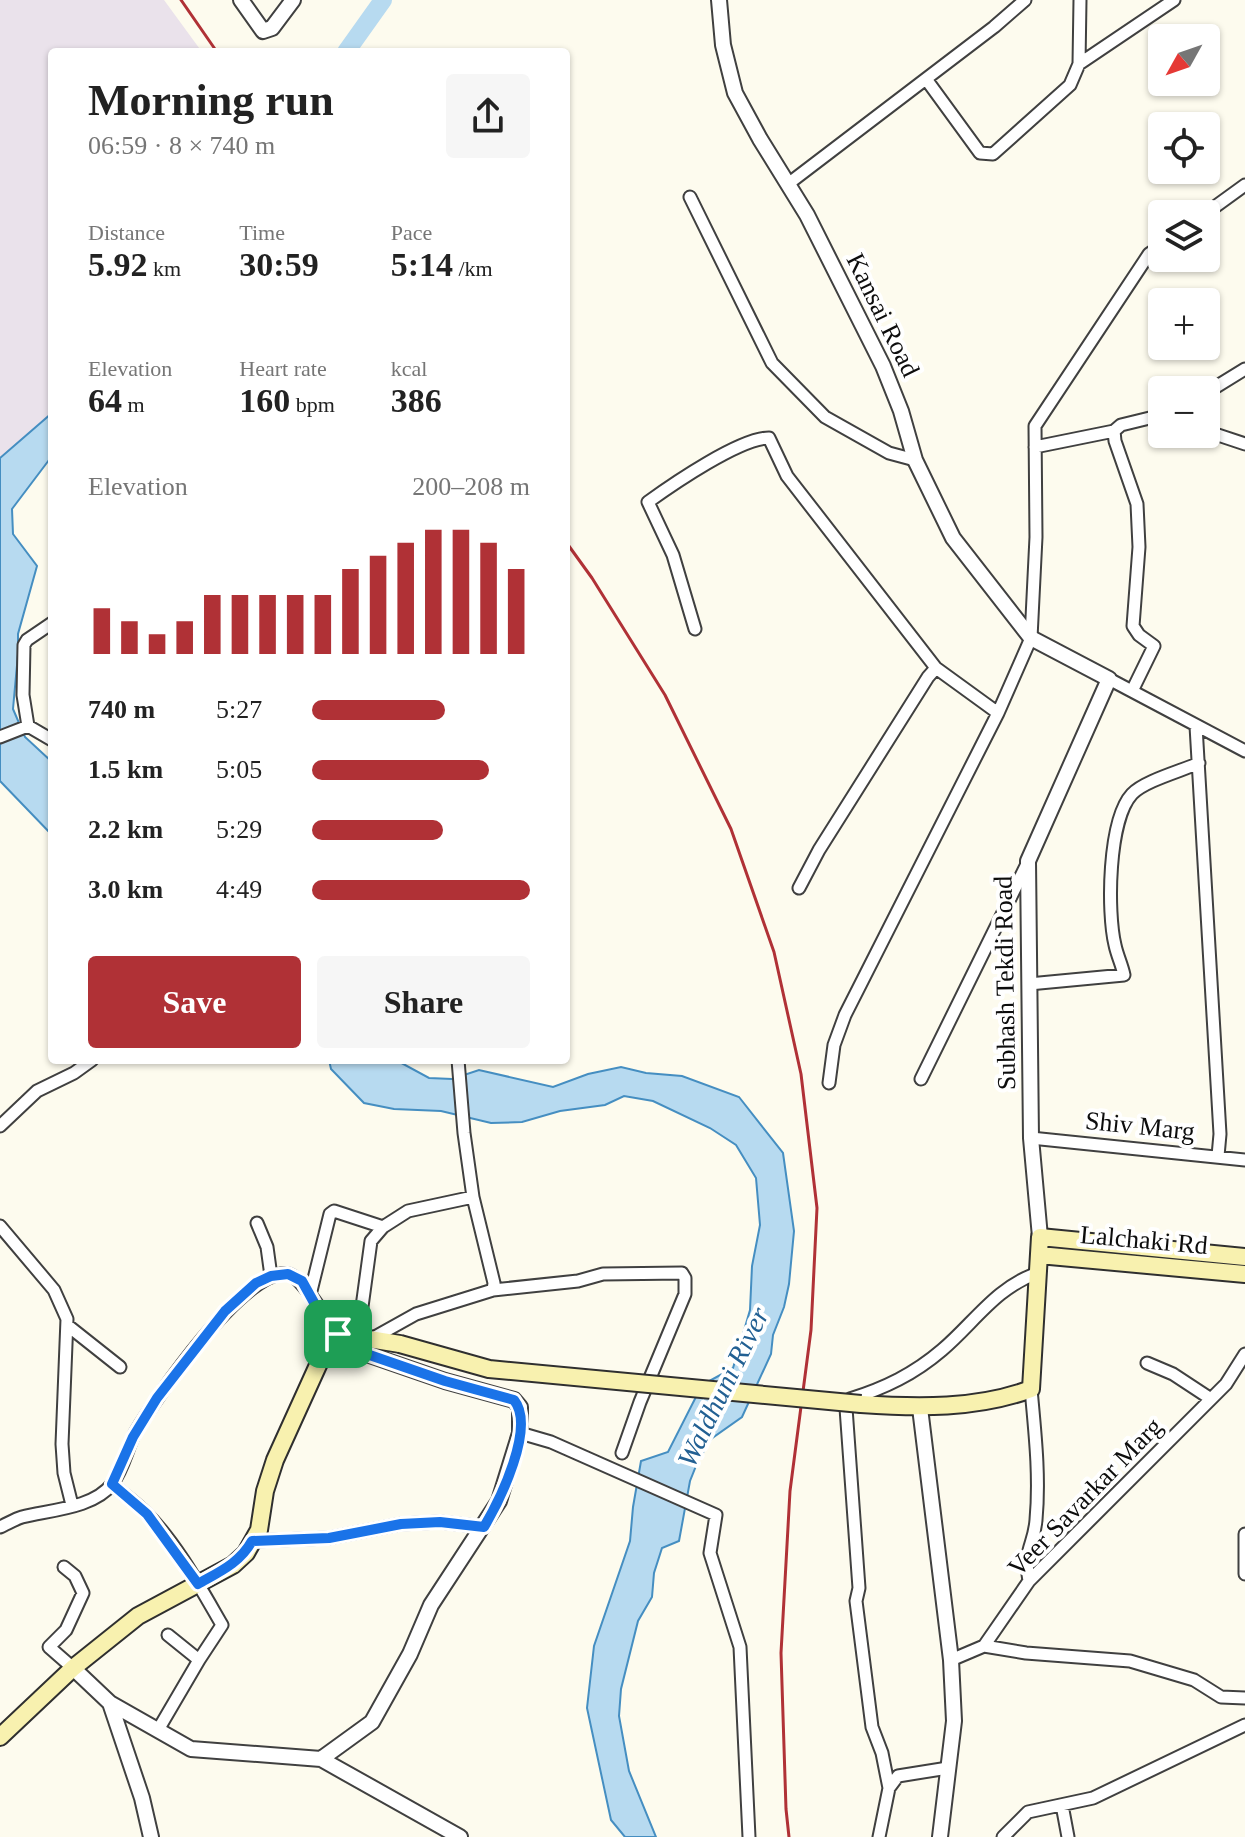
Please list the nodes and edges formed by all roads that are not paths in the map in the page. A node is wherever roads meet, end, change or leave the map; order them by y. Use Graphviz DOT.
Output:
graph roads {
  1 [pos="241,0"];
  2 [pos="293,0"];
  3 [pos="719,0"];
  4 [pos="1025,0"];
  5 [pos="1080,0"];
  6 [pos="1174,0"];
  7 [pos="1079,64"];
  8 [pos="926,79"];
  9 [pos="788,184"];
  10 [pos="1245,185"];
  11 [pos="690,197"];
  12 [pos="1220,203"];
  13 [pos="1148,256"];
  14 [pos="1245,369"];
  15 [pos="1220,384"];
  16 [pos="1148,418"];
  17 [pos="1114,431"];
  18 [pos="1220,436"];
  19 [pos="1245,444"];
  20 [pos="1035,447"];
  21 [pos="915,460"];
  22 [pos="48,626"];
  23 [pos="695,629"];
  24 [pos="1031,638"];
  25 [pos="936,668"];
  26 [pos="1109,679"];
  27 [pos="1132,691"];
  28 [pos="998,713"];
  29 [pos="25,726"];
  30 [pos="1196,726"];
  31 [pos="0,737"];
  32 [pos="48,738"];
  33 [pos="1245,751"];
  34 [pos="1199,763"];
  35 [pos="1028,861"];
  36 [pos="799,888"];
  37 [pos="1029,984"];
  38 [pos="86,1064"];
  39 [pos="458,1064"];
  40 [pos="921,1079"];
  41 [pos="829,1083"];
  42 [pos="0,1126"];
  43 [pos="1031,1138"];
  44 [pos="1218,1156"];
  45 [pos="1245,1160"];
  46 [pos="473,1197"];
  47 [pos="257,1223"];
  48 [pos="0,1226"];
  49 [pos="383,1227"];
  50 [pos="1040,1237"];
  51 [pos="1039,1255"];
  52 [pos="1245,1257"];
  53 [pos="1038,1273"];
  54 [pos="1245,1274"];
  55 [pos="271,1276"];
  56 [pos="493,1290"];
  57 [pos="310,1295"];
  58 [pos="67,1325"];
  59 [pos="366,1337"];
  60 [pos="334,1338"];
  61 [pos="1245,1354"];
  62 [pos="1147,1363"];
  63 [pos="120,1367"];
  64 [pos="1031,1389"];
  65 [pos="1211,1399"];
  66 [pos="920,1408"];
  67 [pos="520,1433"];
  68 [pos="622,1453"];
  69 [pos="112,1484"];
  70 [pos="72,1505"];
  71 [pos="0,1527"];
  72 [pos="484,1527"];
  73 [pos="1245,1534"];
  74 [pos="252,1541"];
  75 [pos="64,1567"];
  76 [pos="1245,1574"];
  77 [pos="1029,1581"];
  78 [pos="198,1584"];
  79 [pos="168,1635"];
  80 [pos="984,1646"];
  81 [pos="199,1660"];
  82 [pos="951,1660"];
  83 [pos="73,1668"];
  84 [pos="1245,1698"];
  85 [pos="110,1703"];
  86 [pos="1245,1725"];
  87 [pos="158,1730"];
  88 [pos="0,1737"];
  89 [pos="321,1759"];
  90 [pos="948,1768"];
  91 [pos="889,1788"];
  92 [pos="1062,1805"];
  93 [pos="151,1837"];
  94 [pos="460,1837"];
  95 [pos="749,1837"];
  96 [pos="879,1837"];
  97 [pos="940,1837"];
  98 [pos="1003,1837"];
  99 [pos="1068,1837"];
  1 -- 2 [label="street"];
  3 -- 9 [label="street, Kansai Road"];
  4 -- 8 [label="street"];
  5 -- 7 [label="street"];
  6 -- 7 [label="street"];
  7 -- 8 [label="street"];
  8 -- 9 [label="street"];
  9 -- 21 [label="street, Kansai Road"];
  10 -- 12 [label="street"];
  11 -- 21 [label="street"];
  13 -- 20 [label="street"];
  14 -- 15 [label="street"];
  16 -- 17 [label="street"];
  17 -- 20 [label="street"];
  17 -- 27 [label="street"];
  18 -- 19 [label="street"];
  20 -- 24 [label="street"];
  21 -- 24 [label="street, Kansai Road"];
  22 -- 29 [label="street"];
  23 -- 25 [label="street"];
  24 -- 26 [label="street"];
  24 -- 28 [label="street"];
  25 -- 28 [label="street"];
  25 -- 36 [label="street"];
  26 -- 27 [label="street"];
  26 -- 35 [label="street, Subhash Tekdi Road"];
  27 -- 30 [label="street"];
  28 -- 41 [label="street"];
  29 -- 31 [label="street"];
  29 -- 32 [label="street"];
  30 -- 33 [label="street"];
  30 -- 34 [label="street"];
  34 -- 37 [label="street"];
  34 -- 44 [label="street"];
  35 -- 37 [label="street, Subhash Tekdi Road"];
  35 -- 40 [label="street"];
  37 -- 43 [label="street, Subhash Tekdi Road"];
  38 -- 42 [label="street"];
  39 -- 46 [label="street"];
  43 -- 44 [label="street, Shiv Marg"];
  43 -- 50 [label="street, Subhash Tekdi Road"];
  44 -- 45 [label="street, Shiv Marg"];
  46 -- 49 [label="street"];
  46 -- 56 [label="street"];
  47 -- 55 [label="street"];
  48 -- 58 [label="street"];
  49 -- 57 [label="street"];
  49 -- 59 [label="street"];
  50 -- 51 [label="main road, Subhash Tekdi Road"];
  50 -- 52 [label="main road, Lalchaki Rd"];
  51 -- 53 [label="main road, Subhash Tekdi Road"];
  51 -- 54 [label="main road, Lalchaki Rd"];
  53 -- 64 [label="main road, Subhash Tekdi Road"];
  53 -- 91 [label="street"];
  55 -- 57 [label="street"];
  55 -- 69 [label="street"];
  56 -- 59 [label="street"];
  56 -- 68 [label="street"];
  57 -- 60 [label="street"];
  58 -- 63 [label="street"];
  58 -- 70 [label="street"];
  59 -- 60 [label="main road"];
  59 -- 66 [label="main road, bridge"];
  60 -- 67 [label="street"];
  60 -- 74 [label="main road"];
  61 -- 65 [label="street, Veer Savarkar Marg"];
  62 -- 65 [label="street"];
  64 -- 66 [label="main road"];
  64 -- 77 [label="street"];
  65 -- 77 [label="street, Veer Savarkar Marg"];
  66 -- 82 [label="street"];
  67 -- 72 [label="street"];
  67 -- 95 [label="street"];
  69 -- 70 [label="street"];
  69 -- 78 [label="street"];
  70 -- 71 [label="street"];
  72 -- 74 [label="street"];
  72 -- 89 [label="street"];
  73 -- 76 [label="street"];
  74 -- 78 [label="main road"];
  75 -- 83 [label="street"];
  77 -- 80 [label="street, Veer Savarkar Marg"];
  78 -- 81 [label="street"];
  78 -- 83 [label="main road"];
  79 -- 81 [label="street"];
  80 -- 82 [label="street"];
  80 -- 84 [label="street"];
  81 -- 87 [label="street"];
  82 -- 90 [label="street"];
  83 -- 85 [label="street"];
  83 -- 88 [label="main road"];
  85 -- 87 [label="street"];
  85 -- 93 [label="street"];
  86 -- 92 [label="street"];
  87 -- 89 [label="street"];
  89 -- 94 [label="street"];
  90 -- 91 [label="street"];
  90 -- 97 [label="street"];
  91 -- 96 [label="street"];
  92 -- 98 [label="street"];
  92 -- 99 [label="street"];
}
